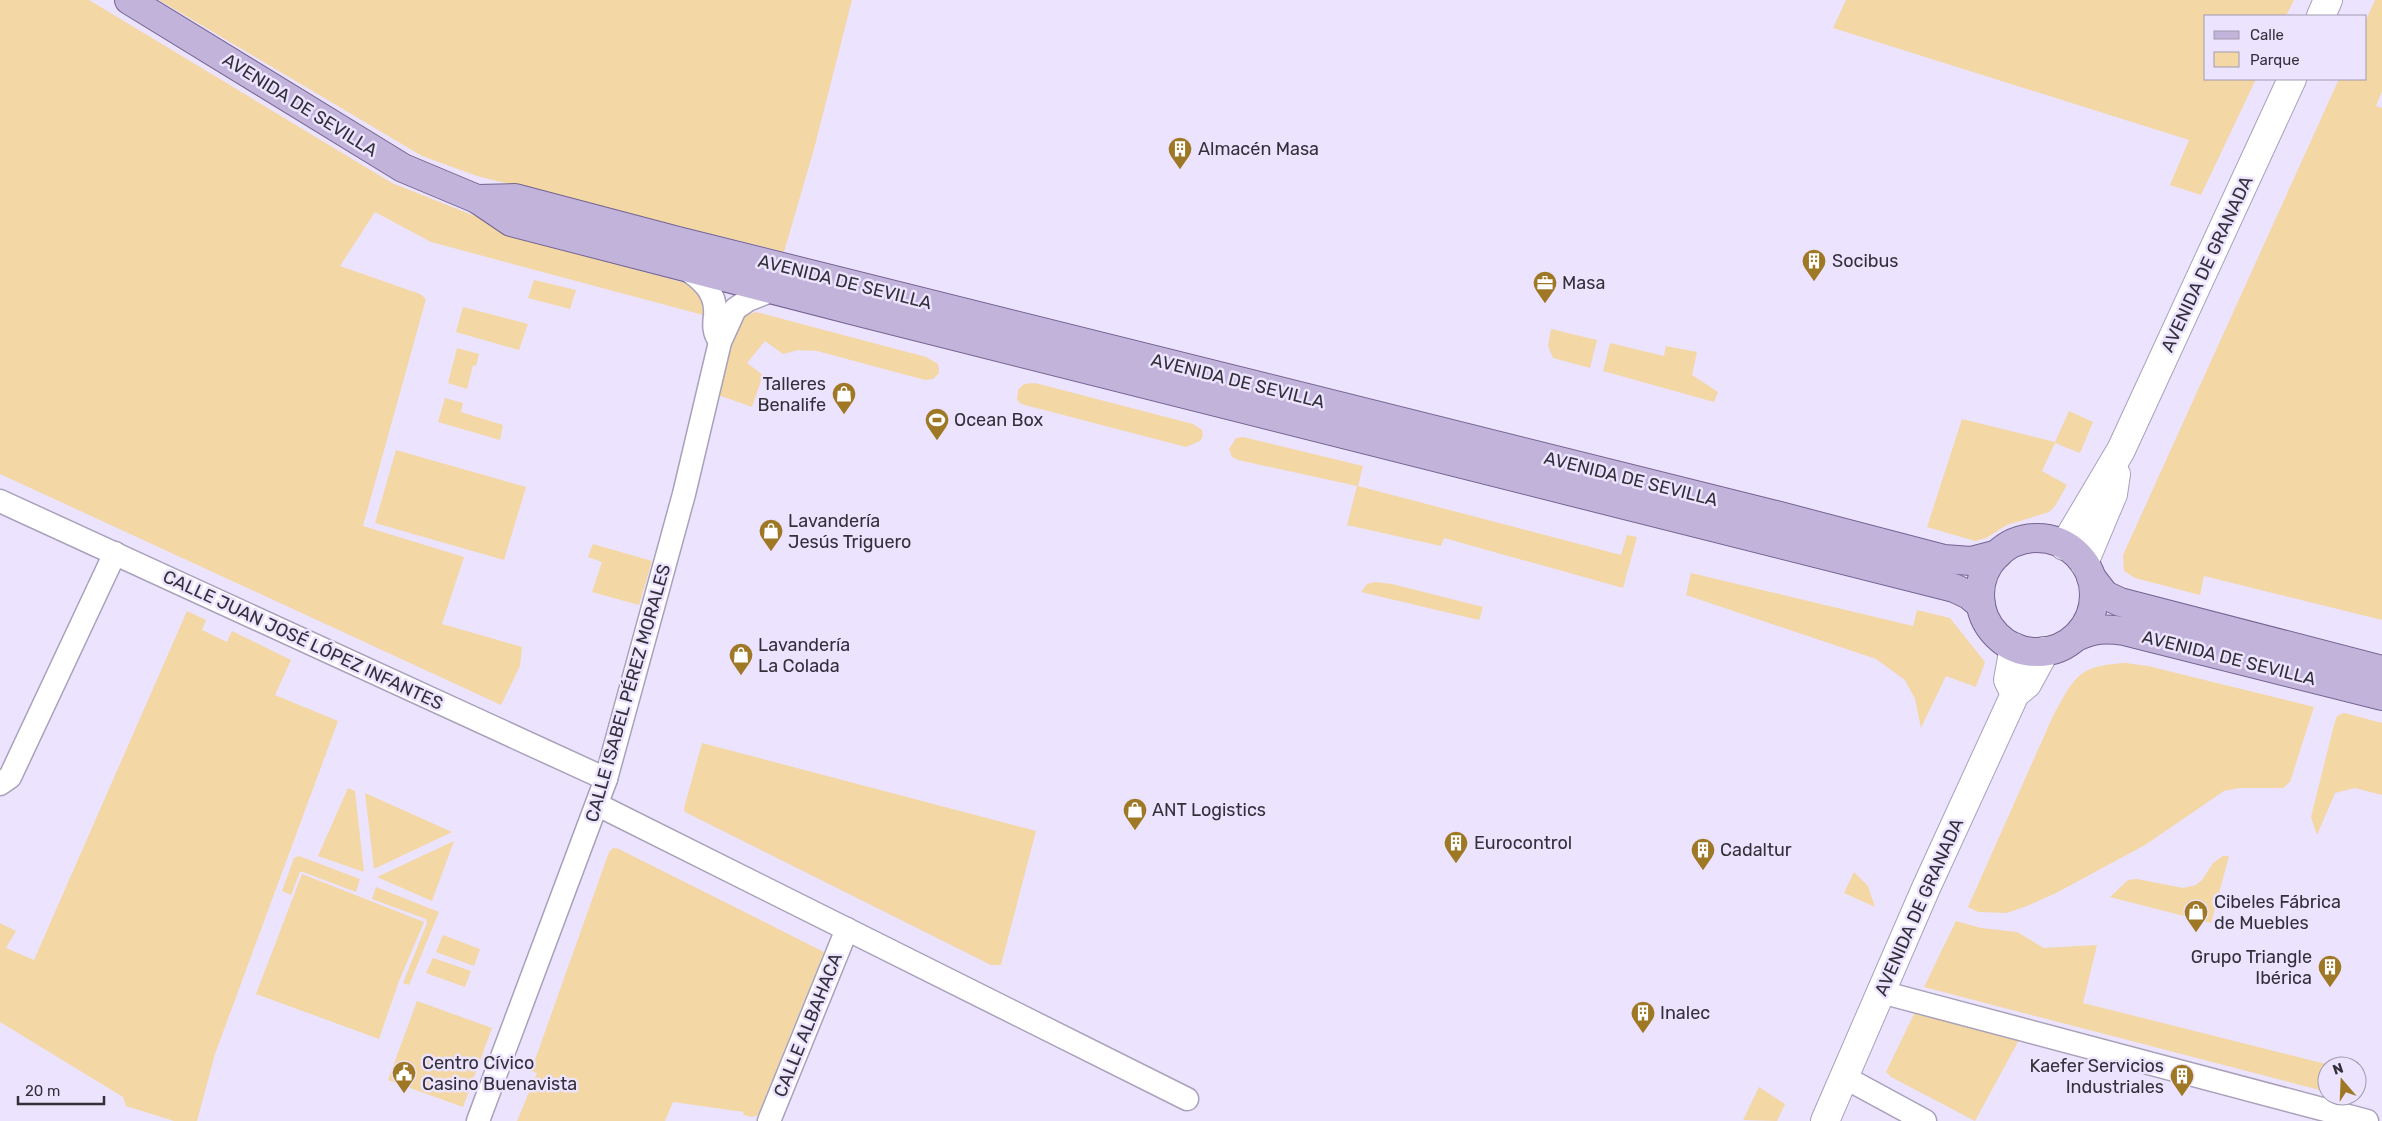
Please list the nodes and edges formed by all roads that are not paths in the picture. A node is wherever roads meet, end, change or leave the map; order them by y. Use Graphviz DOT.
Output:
graph roads {
  1 [pos="129,0"];
  2 [pos="2328,0"];
  3 [pos="2321,15"];
  4 [pos="2292,80"];
  5 [pos="477,199"];
  6 [pos="681,266"];
  7 [pos="773,290"];
  8 [pos="720,342"];
  9 [pos="0,501"];
  10 [pos="114,554"];
  11 [pos="1998,554"];
  12 [pos="2079,562"];
  13 [pos="1981,605"];
  14 [pos="2076,637"];
  15 [pos="2014,648"];
  16 [pos="2045,651"];
  17 [pos="2382,670"];
  18 [pos="2015,694"];
  19 [pos="2382,696"];
  20 [pos="606,779"];
  21 [pos="0,784"];
  22 [pos="598,805"];
  23 [pos="847,929"];
  24 [pos="1881,992"];
  25 [pos="1844,1077"];
  26 [pos="1187,1099"];
  27 [pos="478,1121"];
  28 [pos="769,1121"];
  29 [pos="1825,1121"];
  30 [pos="1925,1121"];
  31 [pos="2367,1121"];
  1 -- 5 [label="main road, AVENIDA DE SEVILLA"];
  2 -- 3 [label="street"];
  4 -- 12 [label="street, AVENIDA DE GRANADA"];
  5 -- 6 [label="main road, AVENIDA DE SEVILLA"];
  5 -- 11 [label="main road, AVENIDA DE SEVILLA"];
  6 -- 7 [label="main road, AVENIDA DE SEVILLA"];
  6 -- 8 [label="street, CALLE ISABEL PÉREZ MORALES"];
  7 -- 8 [label="street, CALLE ISABEL PÉREZ MORALES"];
  7 -- 13 [label="main road, AVENIDA DE SEVILLA"];
  8 -- 20 [label="street, CALLE ISABEL PÉREZ MORALES"];
  9 -- 10 [label="street, CALLE JUAN JOSÉ LÓPEZ INFANTES"];
  10 -- 20 [label="street, CALLE JUAN JOSÉ LÓPEZ INFANTES"];
  10 -- 21 [label="street"];
  11 -- 12 [label="main road"];
  11 -- 13 [label="main road"];
  12 -- 14 [label="main road"];
  12 -- 17 [label="main road, AVENIDA DE SEVILLA"];
  13 -- 15 [label="main road"];
  14 -- 16 [label="main road"];
  14 -- 19 [label="main road, AVENIDA DE SEVILLA"];
  15 -- 16 [label="main road"];
  15 -- 18 [label="street"];
  16 -- 18 [label="street, AVENIDA DE GRANADA"];
  18 -- 24 [label="street, AVENIDA DE GRANADA"];
  20 -- 22 [label="street, CALLE ISABEL PÉREZ MORALES"];
  22 -- 23 [label="street"];
  22 -- 27 [label="street, CALLE ISABEL PÉREZ MORALES"];
  23 -- 26 [label="street"];
  23 -- 28 [label="street, CALLE ALBAHACA"];
  24 -- 25 [label="street, AVENIDA DE GRANADA"];
  24 -- 31 [label="street"];
  25 -- 29 [label="street, AVENIDA DE GRANADA"];
  25 -- 30 [label="street"];
}
